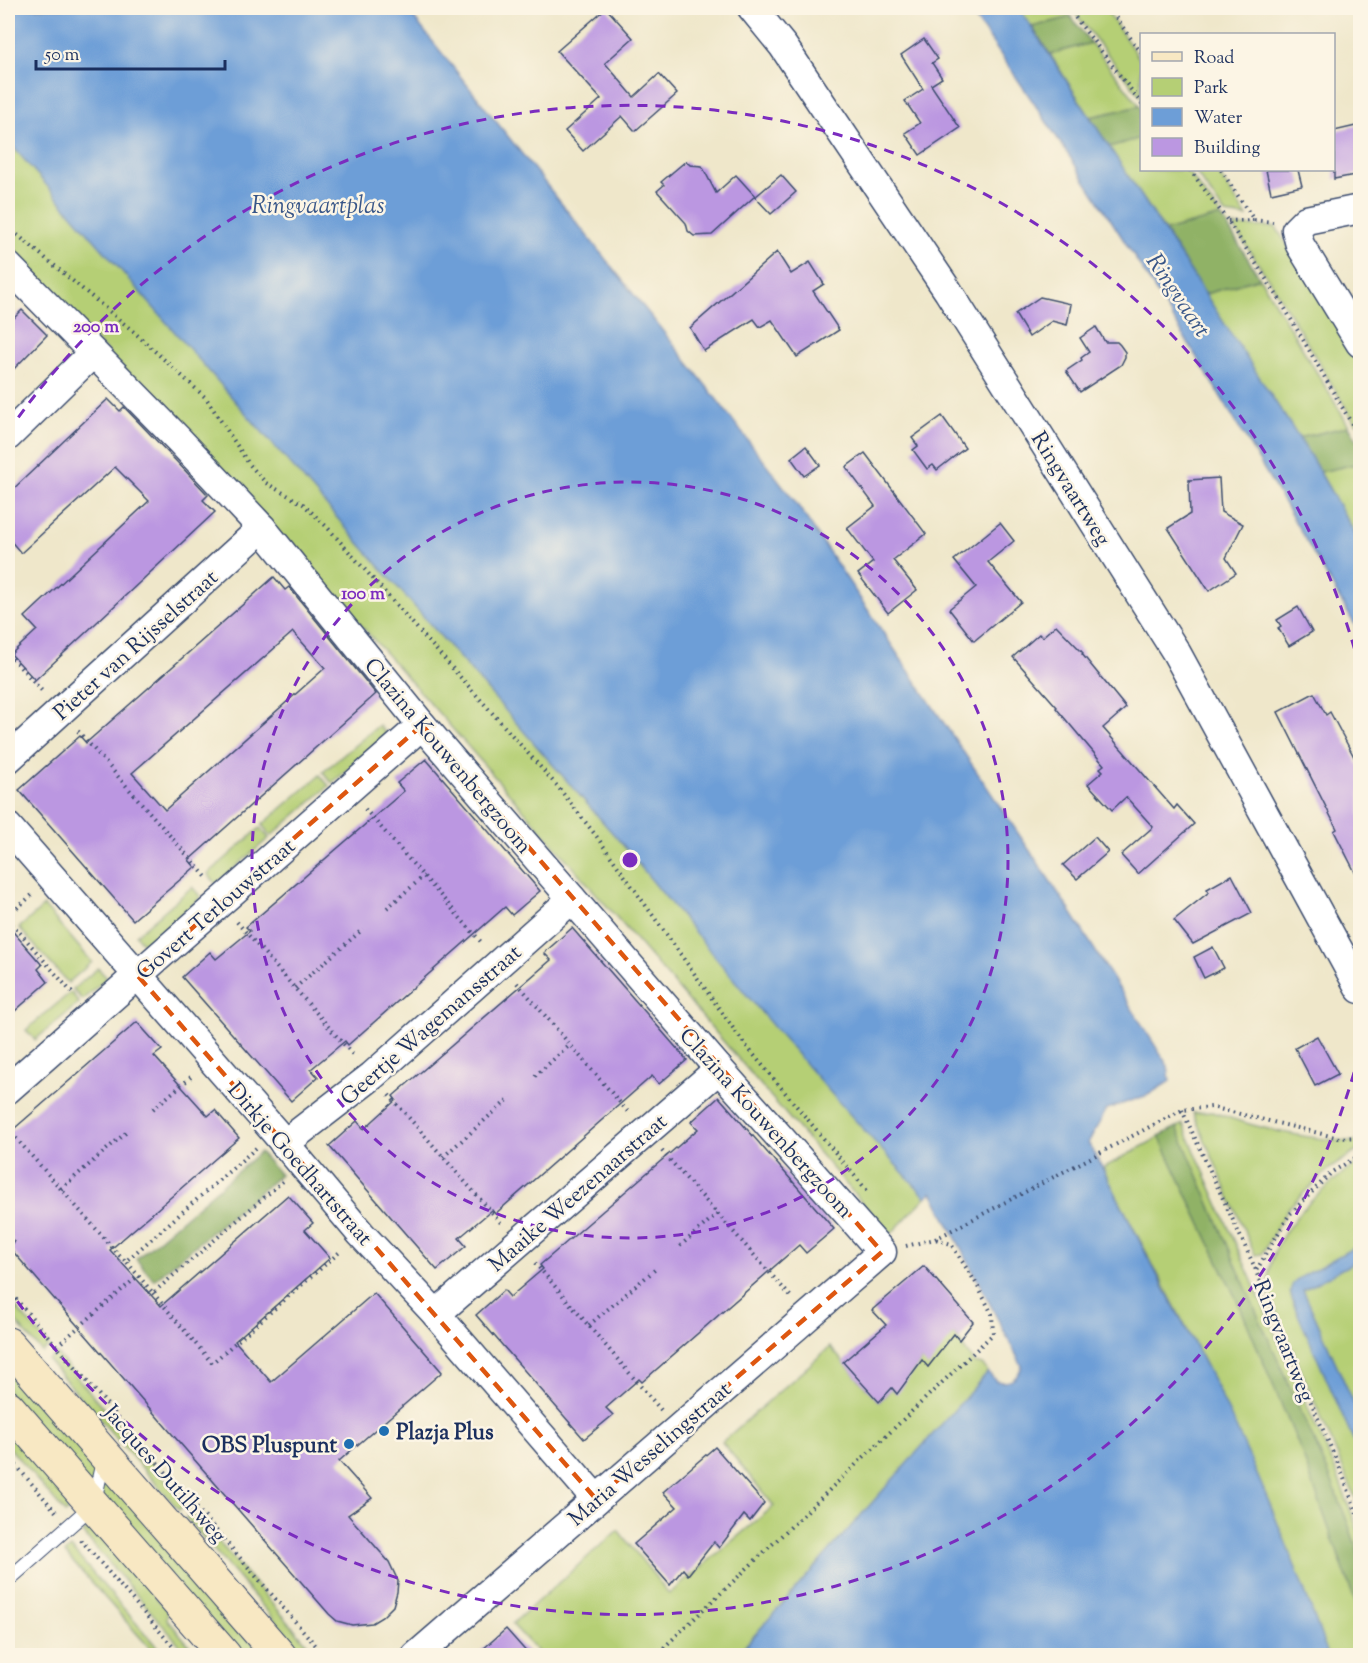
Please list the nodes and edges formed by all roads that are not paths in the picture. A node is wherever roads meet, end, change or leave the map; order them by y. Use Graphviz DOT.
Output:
graph roads {
  1 [pos="752,8"];
  2 [pos="1360,209"];
  3 [pos="8,266"];
  4 [pos="1360,343"];
  5 [pos="93,353"];
  6 [pos="8,436"];
  7 [pos="262,528"];
  8 [pos="422,725"];
  9 [pos="8,759"];
  10 [pos="8,827"];
  11 [pos="572,900"];
  12 [pos="138,976"];
  13 [pos="1360,989"];
  14 [pos="719,1069"];
  15 [pos="8,1089"];
  16 [pos="287,1147"];
  17 [pos="893,1244"];
  18 [pos="436,1314"];
  19 [pos="8,1344"];
  20 [pos="8,1407"];
  21 [pos="105,1455"];
  22 [pos="596,1499"];
  23 [pos="93,1505"];
  24 [pos="8,1580"];
  25 [pos="225,1656"];
  26 [pos="280,1656"];
  27 [pos="416,1656"];
  1 -- 13 [label="street, Ringvaartweg"];
  2 -- 4 [label="street"];
  3 -- 5 [label="street, Clazina Kouwenbergzoom"];
  5 -- 6 [label="street"];
  5 -- 7 [label="street, Clazina Kouwenbergzoom"];
  7 -- 8 [label="street, Clazina Kouwenbergzoom"];
  7 -- 9 [label="street, Pieter van Rijsselstraat"];
  8 -- 11 [label="street, Clazina Kouwenbergzoom"];
  8 -- 12 [label="street, Govert Terlouwstraat"];
  10 -- 12 [label="street, Dirkje Goedhartstraat"];
  11 -- 14 [label="street, Clazina Kouwenbergzoom"];
  11 -- 16 [label="street, Geertje Wagemansstraat"];
  12 -- 15 [label="street, Govert Terlouwstraat"];
  12 -- 16 [label="street, Dirkje Goedhartstraat"];
  14 -- 17 [label="street, Clazina Kouwenbergzoom"];
  14 -- 18 [label="street, Maaike Weezenaarstraat"];
  16 -- 18 [label="street, Dirkje Goedhartstraat"];
  17 -- 22 [label="street, Maria Wesselingstraat"];
  18 -- 22 [label="street, Dirkje Goedhartstraat"];
  19 -- 21 [label="main road, Jacques Dutilhweg"];
  20 -- 23 [label="main road"];
  21 -- 23 [label="lane"];
  21 -- 26 [label="main road, Jacques Dutilhweg"];
  22 -- 27 [label="street, Maria Wesselingstraat"];
  23 -- 24 [label="lane"];
  23 -- 25 [label="main road"];
}
